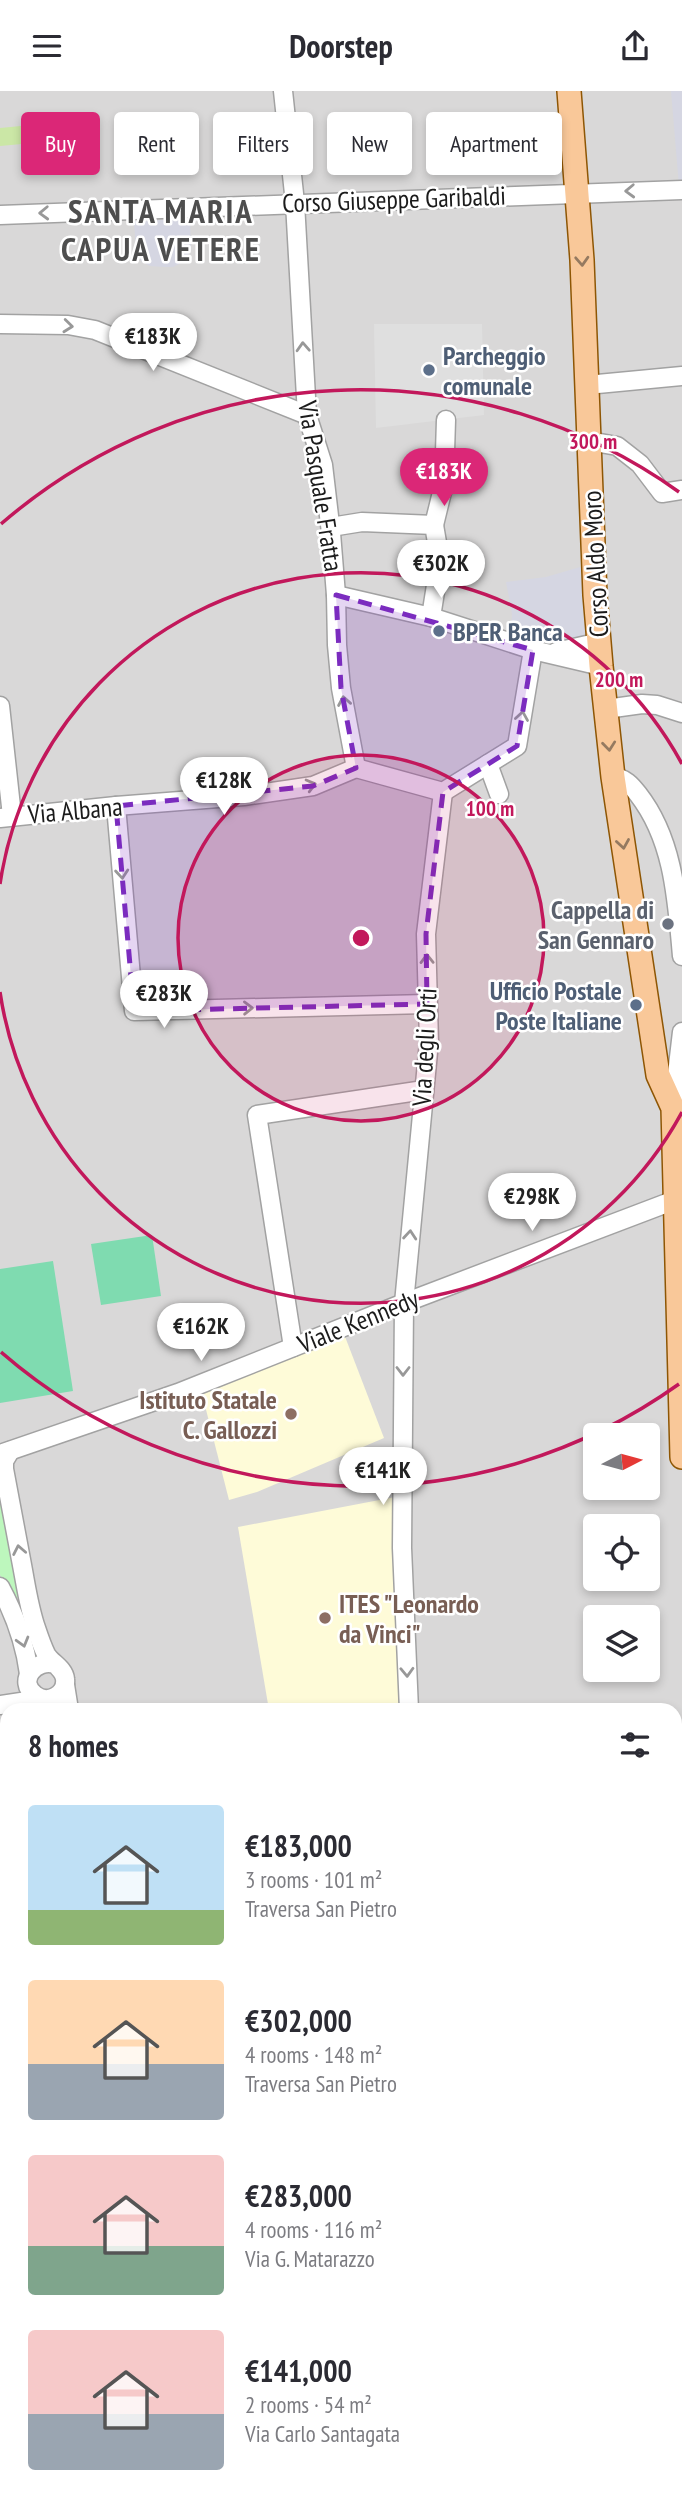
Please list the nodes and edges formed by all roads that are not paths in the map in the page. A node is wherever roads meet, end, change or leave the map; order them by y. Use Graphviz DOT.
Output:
graph roads {
  1 [pos="283,91"];
  2 [pos="569,91"];
  3 [pos="682,190"];
  4 [pos="578,193"];
  5 [pos="295,203"];
  6 [pos="0,215"];
  7 [pos="0,324"];
  8 [pos="682,376"];
  9 [pos="587,384"];
  10 [pos="307,415"];
  11 [pos="446,420"];
  12 [pos="589,441"];
  13 [pos="682,491"];
  14 [pos="434,525"];
  15 [pos="331,527"];
  16 [pos="337,594"];
  17 [pos="431,617"];
  18 [pos="600,642"];
  19 [pos="533,650"];
  20 [pos="553,653"];
  21 [pos="601,666"];
  22 [pos="0,706"];
  23 [pos="606,709"];
  24 [pos="682,713"];
  25 [pos="488,764"];
  26 [pos="356,768"];
  27 [pos="613,777"];
  28 [pos="443,792"];
  29 [pos="499,794"];
  30 [pos="116,806"];
  31 [pos="6,817"];
  32 [pos="682,956"];
  33 [pos="427,1004"];
  34 [pos="682,1032"];
  35 [pos="424,1090"];
  36 [pos="678,1106"];
  37 [pos="675,1200"];
  38 [pos="404,1303"];
  39 [pos="680,1335"];
  40 [pos="293,1347"];
  41 [pos="5,1452"];
  42 [pos="682,1457"];
  43 [pos="4,1485"];
  44 [pos="0,1587"];
  45 [pos="22,1610"];
  46 [pos="55,1664"];
  47 [pos="29,1677"];
  48 [pos="65,1685"];
  49 [pos="3,1703"];
  50 [pos="49,1703"];
  51 [pos="68,1703"];
  52 [pos="409,1703"];
  1 -- 5 [label="street, Via Pasquale Fratta"];
  2 -- 4 [label="main road, Corso Aldo Moro"];
  3 -- 4 [label="street, Corso Giuseppe Garibaldi, one-way"];
  4 -- 5 [label="street, Corso Giuseppe Garibaldi"];
  4 -- 9 [label="main road, Corso Aldo Moro, one-way"];
  5 -- 6 [label="street, Corso Giuseppe Garibaldi, one-way"];
  10 -- 5 [label="street, Via Pasquale Fratta, one-way"];
  7 -- 10 [label="street, one-way"];
  8 -- 9 [label="street"];
  9 -- 12 [label="main road, Corso Aldo Moro"];
  10 -- 15 [label="street, Via Pasquale Fratta"];
  11 -- 14 [label="street"];
  12 -- 13 [label="street"];
  12 -- 18 [label="main road, Corso Aldo Moro"];
  14 -- 15 [label="street"];
  14 -- 17 [label="street"];
  15 -- 16 [label="street, Via Pasquale Fratta"];
  16 -- 17 [label="street"];
  26 -- 16 [label="street, Via Pasquale Fratta, one-way"];
  17 -- 19 [label="street"];
  18 -- 20 [label="street"];
  18 -- 21 [label="main road, Corso Aldo Moro"];
  19 -- 20 [label="street"];
  25 -- 19 [label="street, one-way"];
  20 -- 21 [label="street"];
  21 -- 23 [label="main road, Corso Aldo Moro"];
  22 -- 31 [label="street"];
  23 -- 24 [label="street"];
  23 -- 27 [label="main road, Corso Aldo Moro, one-way"];
  25 -- 28 [label="street"];
  25 -- 29 [label="street"];
  26 -- 28 [label="street"];
  30 -- 26 [label="street, Via Albana, one-way"];
  27 -- 32 [label="street"];
  27 -- 36 [label="main road, Corso Aldo Moro, one-way"];
  33 -- 28 [label="street, Via degli Orti, one-way"];
  30 -- 31 [label="street, Via Albana"];
  30 -- 33 [label="street, one-way"];
  33 -- 35 [label="street, Via degli Orti"];
  34 -- 36 [label="street"];
  38 -- 35 [label="street, Via degli Orti, one-way"];
  35 -- 40 [label="street"];
  36 -- 37 [label="main road"];
  37 -- 38 [label="street, Viale Kennedy"];
  37 -- 39 [label="main road"];
  38 -- 40 [label="street, Viale Kennedy"];
  38 -- 52 [label="street, Via degli Orti, one-way"];
  39 -- 42 [label="main road"];
  40 -- 41 [label="street, Viale Kennedy"];
  41 -- 43 [label="street"];
  45 -- 43 [label="street, one-way"];
  44 -- 45 [label="street"];
  45 -- 46 [label="street"];
  45 -- 47 [label="street, one-way"];
  46 -- 47 [label="street"];
  46 -- 48 [label="street"];
  47 -- 49 [label="street"];
  47 -- 50 [label="street"];
  48 -- 50 [label="street"];
  48 -- 51 [label="street"];
}
